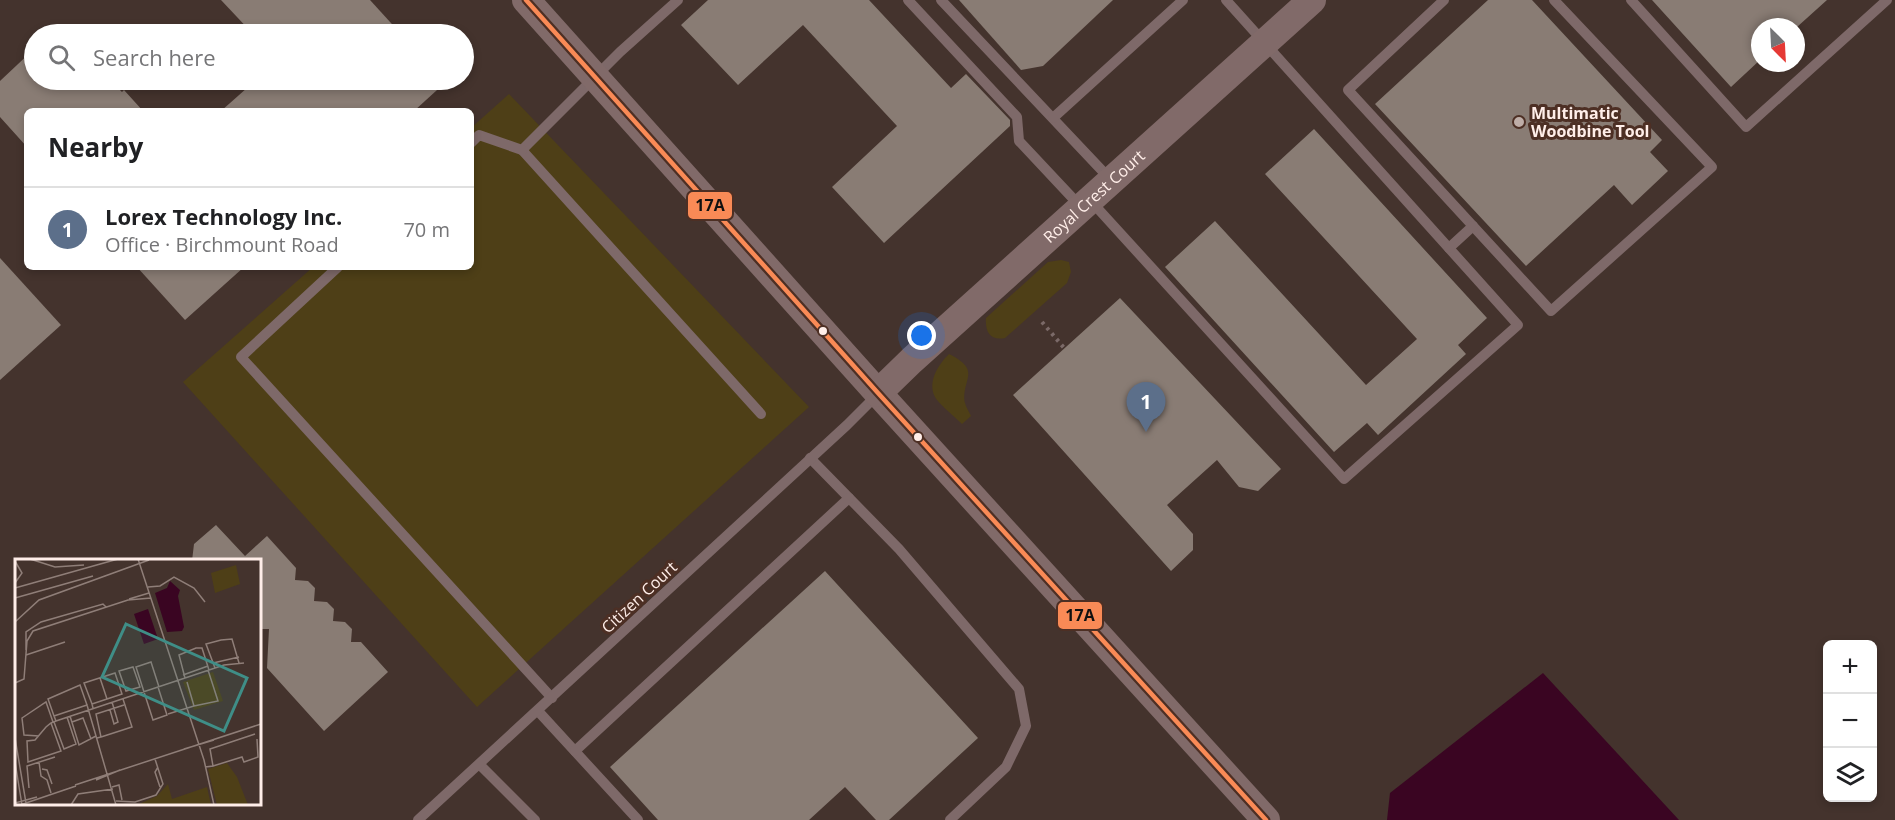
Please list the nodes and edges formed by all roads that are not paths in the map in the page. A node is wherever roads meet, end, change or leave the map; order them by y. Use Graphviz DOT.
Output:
graph roads {
  1 [pos="526,0"];
  2 [pos="678,0"];
  3 [pos="908,0"];
  4 [pos="941,0"];
  5 [pos="1184,0"];
  6 [pos="1226,0"];
  7 [pos="1312,0"];
  8 [pos="1444,0"];
  9 [pos="1554,0"];
  10 [pos="1631,0"];
  11 [pos="1887,0"];
  12 [pos="1264,43"];
  13 [pos="596,78"];
  14 [pos="1053,118"];
  15 [pos="474,140"];
  16 [pos="522,150"];
  17 [pos="1111,180"];
  18 [pos="1085,203"];
  19 [pos="1473,226"];
  20 [pos="1449,248"];
  21 [pos="335,270"];
  22 [pos="878,393"];
  23 [pos="761,414"];
  24 [pos="810,458"];
  25 [pos="849,498"];
  26 [pos="552,698"];
  27 [pos="538,711"];
  28 [pos="575,751"];
  29 [pos="480,765"];
  30 [pos="418,820"];
  31 [pos="535,820"];
  32 [pos="638,820"];
  33 [pos="950,820"];
  34 [pos="1266,820"];
  1 -- 13 [label="main road"];
  2 -- 13 [label="lane"];
  3 -- 18 [label="lane"];
  4 -- 14 [label="lane"];
  5 -- 14 [label="lane"];
  6 -- 12 [label="lane"];
  7 -- 12 [label="main road, Royal Crest Court"];
  8 -- 19 [label="lane"];
  9 -- 19 [label="lane"];
  10 -- 11 [label="lane"];
  12 -- 17 [label="main road, Royal Crest Court"];
  12 -- 20 [label="lane"];
  13 -- 16 [label="lane"];
  13 -- 22 [label="main road"];
  14 -- 17 [label="lane"];
  15 -- 16 [label="lane"];
  16 -- 23 [label="lane"];
  17 -- 18 [label="main road, Royal Crest Court"];
  18 -- 20 [label="lane"];
  18 -- 22 [label="main road, Royal Crest Court"];
  19 -- 20 [label="lane"];
  21 -- 26 [label="lane"];
  22 -- 24 [label="lane, Citizen Court"];
  22 -- 34 [label="main road"];
  24 -- 25 [label="lane"];
  24 -- 26 [label="lane, Citizen Court"];
  25 -- 28 [label="lane"];
  25 -- 33 [label="lane"];
  26 -- 27 [label="lane, Citizen Court"];
  27 -- 28 [label="lane"];
  27 -- 29 [label="lane, Citizen Court"];
  28 -- 32 [label="lane"];
  29 -- 30 [label="lane, Citizen Court"];
  29 -- 31 [label="lane"];
}
